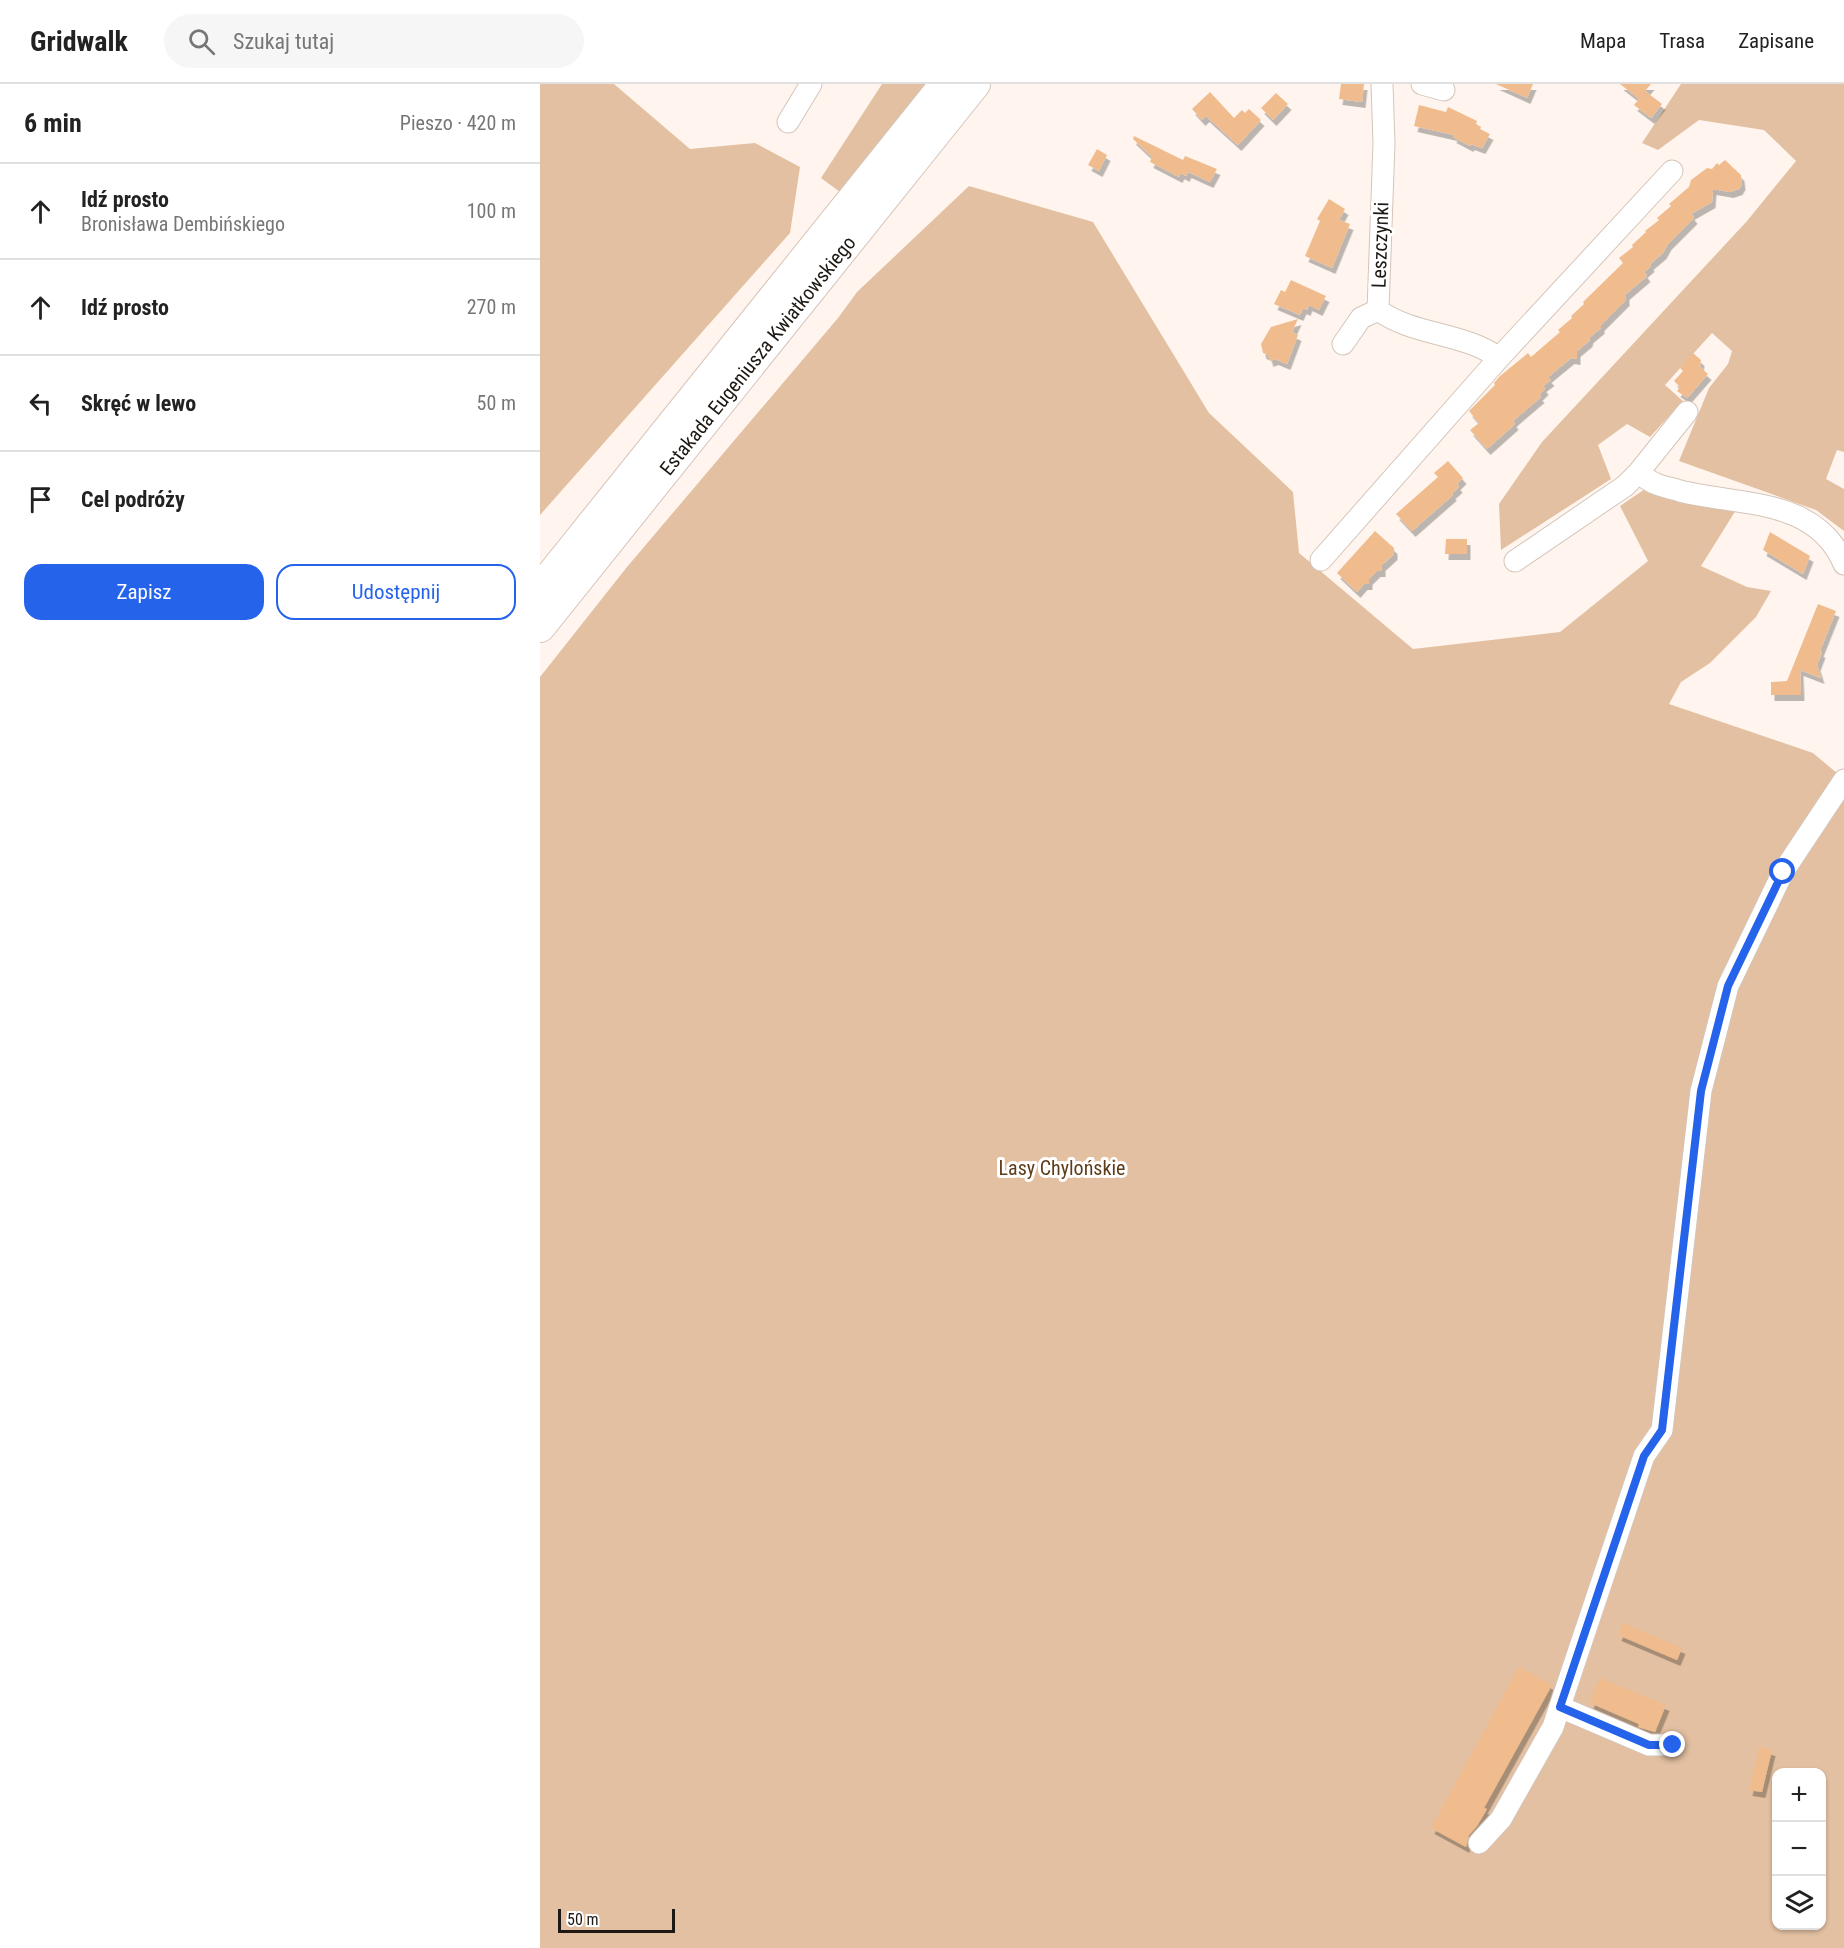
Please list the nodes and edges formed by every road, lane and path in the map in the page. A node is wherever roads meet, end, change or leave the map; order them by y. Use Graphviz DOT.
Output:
graph roads {
  1 [pos="811,84"];
  2 [pos="945,84"];
  3 [pos="975,84"];
  4 [pos="1382,84"];
  5 [pos="1422,84"];
  6 [pos="1444,90"];
  7 [pos="788,122"];
  8 [pos="1672,171"];
  9 [pos="1378,310"];
  10 [pos="1343,344"];
  11 [pos="1499,358"];
  12 [pos="1687,412"];
  13 [pos="1638,473"];
  14 [pos="1321,560"];
  15 [pos="1515,561"];
  16 [pos="1844,564"];
  17 [pos="540,589"];
  18 [pos="540,627"];
  19 [pos="1844,780"];
  20 [pos="1560,1707"];
  21 [pos="1673,1745"];
  22 [pos="1479,1843"];
  1 -- 7 [label="street"];
  2 -- 17 [label="highway, Estakada Eugeniusza Kwiatkowskiego"];
  3 -- 18 [label="highway, Estakada Eugeniusza Kwiatkowskiego"];
  4 -- 9 [label="street, Leszczynki"];
  5 -- 6 [label="street"];
  8 -- 11 [label="street"];
  9 -- 10 [label="street"];
  9 -- 11 [label="street, Leszczynki"];
  11 -- 14 [label="street"];
  12 -- 13 [label="street"];
  13 -- 15 [label="street"];
  13 -- 16 [label="street"];
  19 -- 20 [label="street"];
  20 -- 21 [label="street"];
  20 -- 22 [label="street"];
}
